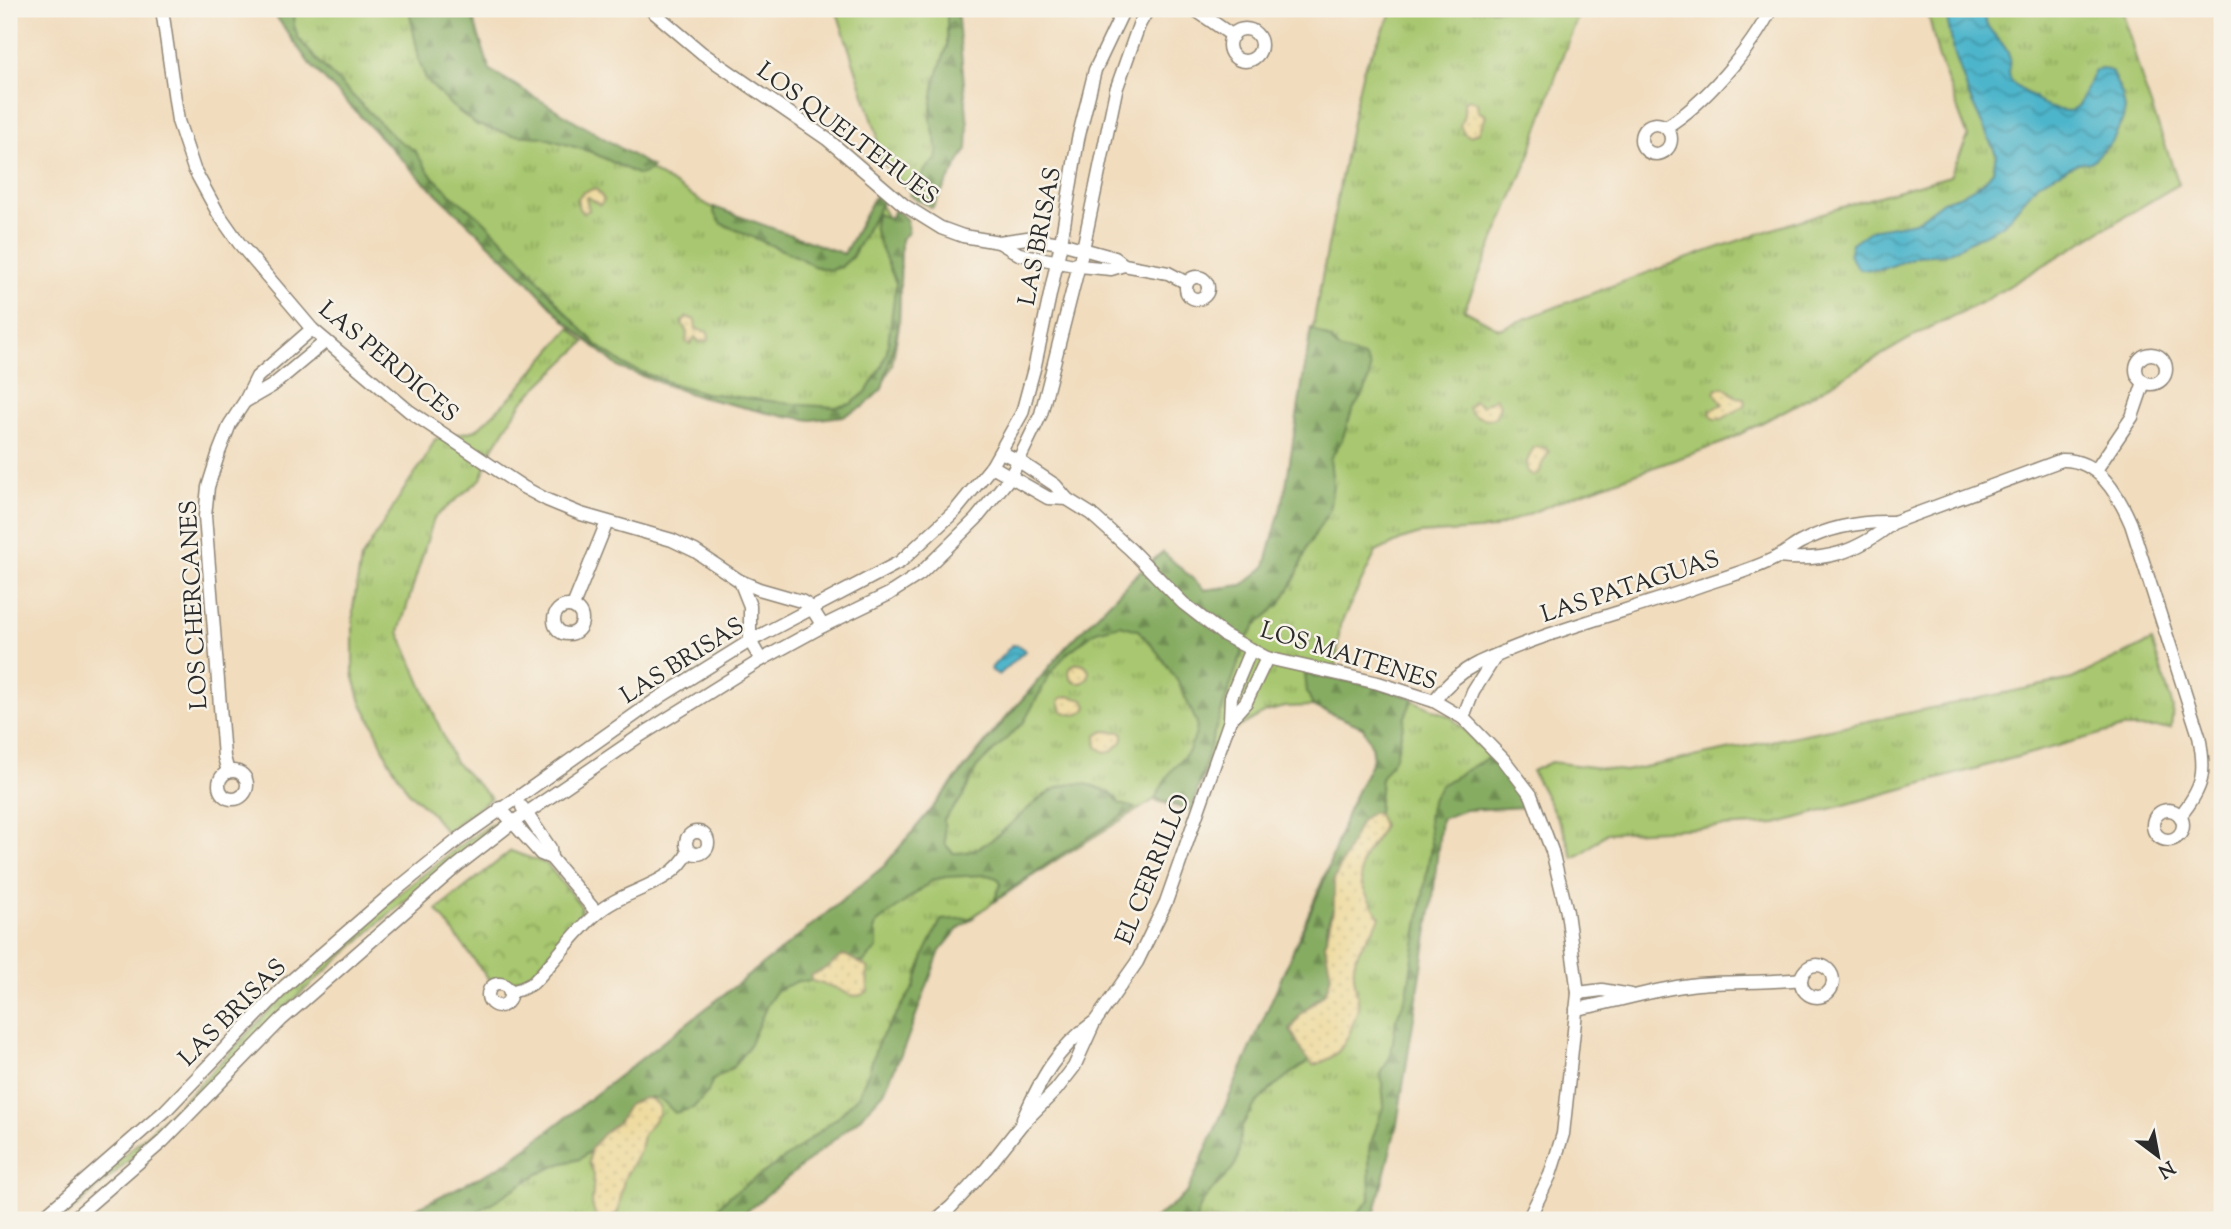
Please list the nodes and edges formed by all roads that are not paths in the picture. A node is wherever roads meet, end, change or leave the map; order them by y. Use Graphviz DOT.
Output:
graph roads {
  1 [pos="162,9"];
  2 [pos="650,9"];
  3 [pos="1124,9"];
  4 [pos="1148,9"];
  5 [pos="1194,9"];
  6 [pos="1771,9"];
  7 [pos="1233,36"];
  8 [pos="1666,127"];
  9 [pos="999,242"];
  10 [pos="1061,243"];
  11 [pos="1083,249"];
  12 [pos="1057,261"];
  13 [pos="1124,265"];
  14 [pos="1079,266"];
  15 [pos="1187,283"];
  16 [pos="312,329"];
  17 [pos="326,341"];
  18 [pos="2144,382"];
  19 [pos="245,401"];
  20 [pos="1001,452"];
  21 [pos="1019,461"];
  22 [pos="992,466"];
  23 [pos="2096,470"];
  24 [pos="1011,476"];
  25 [pos="1067,499"];
  26 [pos="607,522"];
  27 [pos="1894,522"];
  28 [pos="1778,557"];
  29 [pos="740,581"];
  30 [pos="573,606"];
  31 [pos="811,607"];
  32 [pos="822,626"];
  33 [pos="750,641"];
  34 [pos="1251,649"];
  35 [pos="1495,657"];
  36 [pos="1267,658"];
  37 [pos="761,660"];
  38 [pos="1434,701"];
  39 [pos="1463,718"];
  40 [pos="1230,720"];
  41 [pos="228,772"];
  42 [pos="515,798"];
  43 [pos="500,808"];
  44 [pos="527,813"];
  45 [pos="2180,816"];
  46 [pos="512,823"];
  47 [pos="689,850"];
  48 [pos="551,858"];
  49 [pos="597,913"];
  50 [pos="1801,979"];
  51 [pos="510,992"];
  52 [pos="1578,993"];
  53 [pos="1631,995"];
  54 [pos="1576,1009"];
  55 [pos="1094,1023"];
  56 [pos="1020,1125"];
  57 [pos="40,1220"];
  58 [pos="72,1220"];
  59 [pos="936,1220"];
  60 [pos="1528,1220"];
  1 -- 16 [label="street, LAS PERDICES"];
  2 -- 9 [label="street, LOS QUELTEHUES"];
  3 -- 10 [label="street, LAS BRISAS"];
  4 -- 11 [label="street, LAS BRISAS"];
  5 -- 7 [label="street"];
  6 -- 8 [label="street"];
  9 -- 10 [label="street, LOS QUELTEHUES"];
  9 -- 12 [label="street, LOS QUELTEHUES"];
  10 -- 11 [label="street, LOS QUELTEHUES"];
  10 -- 12 [label="street, LAS BRISAS"];
  11 -- 13 [label="street, LOS QUELTEHUES"];
  11 -- 14 [label="street, LAS BRISAS"];
  12 -- 14 [label="street, LOS QUELTEHUES"];
  12 -- 20 [label="street, LAS BRISAS"];
  13 -- 14 [label="street, LOS QUELTEHUES"];
  13 -- 15 [label="street, LOS QUELTEHUES"];
  14 -- 21 [label="street, LAS BRISAS"];
  16 -- 17 [label="street, LAS PERDICES"];
  16 -- 19 [label="street, LOS CHERCANES"];
  17 -- 19 [label="street, LOS CHERCANES"];
  17 -- 26 [label="street, LAS PERDICES"];
  18 -- 23 [label="street"];
  19 -- 41 [label="street, LOS CHERCANES"];
  20 -- 21 [label="street, LOS MAITENES"];
  20 -- 22 [label="street, LAS BRISAS"];
  21 -- 24 [label="street, LAS BRISAS"];
  21 -- 25 [label="street, LOS MAITENES"];
  22 -- 24 [label="street, LOS MAITENES"];
  22 -- 31 [label="street, LAS BRISAS"];
  23 -- 27 [label="street, LAS PATAGUAS"];
  23 -- 45 [label="street"];
  24 -- 25 [label="street, LOS MAITENES"];
  24 -- 32 [label="street, LAS BRISAS"];
  25 -- 34 [label="street, LOS MAITENES"];
  26 -- 29 [label="street, LAS PERDICES"];
  26 -- 30 [label="street"];
  27 -- 28 [label="street, LAS PATAGUAS"];
  27 -- 28 [label="street, LAS PATAGUAS"];
  28 -- 35 [label="street, LAS PATAGUAS"];
  29 -- 31 [label="street, LAS PERDICES"];
  29 -- 33 [label="street"];
  31 -- 32 [label="street"];
  31 -- 33 [label="street, LAS BRISAS"];
  32 -- 37 [label="street, LAS BRISAS"];
  33 -- 37 [label="street"];
  33 -- 42 [label="street, LAS BRISAS"];
  34 -- 36 [label="street, LOS MAITENES"];
  34 -- 40 [label="street, EL CERRILLO"];
  35 -- 38 [label="street, LAS PATAGUAS"];
  35 -- 39 [label="street"];
  36 -- 38 [label="street, LOS MAITENES"];
  36 -- 40 [label="street, EL CERRILLO"];
  37 -- 44 [label="street, LAS BRISAS"];
  38 -- 39 [label="street, LOS MAITENES"];
  39 -- 52 [label="street, LOS MAITENES"];
  40 -- 55 [label="street, EL CERRILLO"];
  42 -- 43 [label="street, LAS BRISAS"];
  42 -- 44 [label="street"];
  43 -- 46 [label="street"];
  43 -- 57 [label="street, LAS BRISAS"];
  44 -- 46 [label="street, LAS BRISAS"];
  44 -- 48 [label="street"];
  46 -- 48 [label="street"];
  46 -- 58 [label="street, LAS BRISAS"];
  47 -- 49 [label="street"];
  48 -- 49 [label="street"];
  49 -- 51 [label="street"];
  50 -- 53 [label="street"];
  52 -- 53 [label="street"];
  52 -- 54 [label="street, LOS MAITENES"];
  53 -- 54 [label="street"];
  54 -- 60 [label="street, LOS MAITENES"];
  55 -- 56 [label="street, EL CERRILLO"];
  55 -- 56 [label="street, EL CERRILLO"];
  56 -- 59 [label="street, EL CERRILLO"];
}
